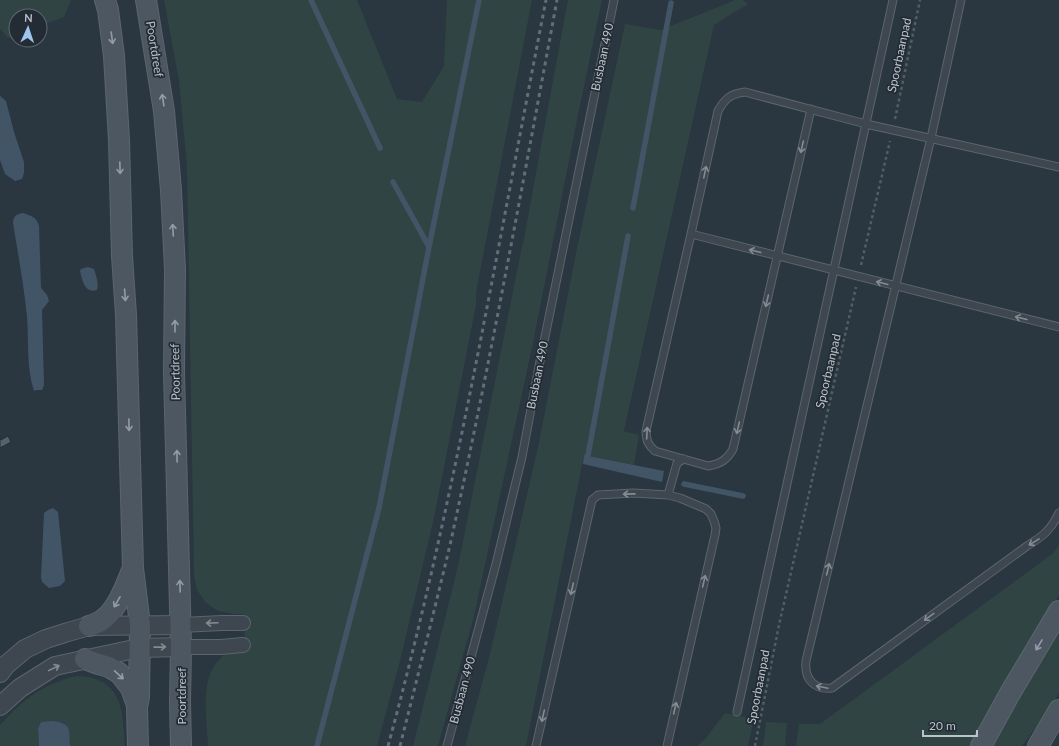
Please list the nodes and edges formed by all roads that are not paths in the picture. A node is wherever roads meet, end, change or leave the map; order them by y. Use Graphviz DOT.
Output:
graph roads {
  1 [pos="105,0"];
  2 [pos="146,0"];
  3 [pos="614,0"];
  4 [pos="893,0"];
  5 [pos="961,0"];
  6 [pos="811,109"];
  7 [pos="866,124"];
  8 [pos="931,138"];
  9 [pos="1059,167"];
  10 [pos="691,234"];
  11 [pos="777,256"];
  12 [pos="833,271"];
  13 [pos="896,286"];
  14 [pos="1059,327"];
  15 [pos="684,459"];
  16 [pos="668,495"];
  17 [pos="1059,513"];
  18 [pos="133,568"];
  19 [pos="1059,611"];
  20 [pos="243,623"];
  21 [pos="140,625"];
  22 [pos="181,625"];
  23 [pos="90,626"];
  24 [pos="243,645"];
  25 [pos="181,647"];
  26 [pos="139,648"];
  27 [pos="85,659"];
  28 [pos="0,673"];
  29 [pos="0,706"];
  30 [pos="137,707"];
  31 [pos="1059,710"];
  32 [pos="737,712"];
  33 [pos="138,746"];
  34 [pos="181,746"];
  35 [pos="447,746"];
  36 [pos="536,746"];
  37 [pos="667,746"];
  38 [pos="981,746"];
  39 [pos="1038,746"];
  1 -- 18 [label="main road, one-way"];
  22 -- 2 [label="main road, Poortdreef, one-way"];
  3 -- 35 [label="lane, Busbaan 490"];
  4 -- 7 [label="lane"];
  5 -- 8 [label="lane"];
  6 -- 7 [label="lane"];
  10 -- 6 [label="lane, one-way"];
  6 -- 11 [label="lane, one-way"];
  7 -- 8 [label="lane"];
  7 -- 12 [label="lane"];
  8 -- 9 [label="lane"];
  8 -- 13 [label="lane"];
  11 -- 10 [label="lane, one-way"];
  15 -- 10 [label="lane, one-way"];
  11 -- 12 [label="lane"];
  11 -- 15 [label="lane, one-way"];
  13 -- 12 [label="lane, one-way"];
  12 -- 32 [label="lane"];
  14 -- 13 [label="lane, one-way"];
  17 -- 13 [label="lane, one-way"];
  15 -- 16 [label="lane"];
  16 -- 36 [label="lane, one-way"];
  37 -- 16 [label="lane, one-way"];
  18 -- 21 [label="main road"];
  18 -- 23 [label="main road, one-way"];
  19 -- 38 [label="main road, one-way"];
  20 -- 22 [label="street, one-way"];
  21 -- 22 [label="street"];
  21 -- 23 [label="street"];
  21 -- 26 [label="main road"];
  22 -- 25 [label="main road, Poortdreef"];
  23 -- 28 [label="street"];
  24 -- 25 [label="street"];
  26 -- 25 [label="street, one-way"];
  25 -- 34 [label="main road, Poortdreef"];
  26 -- 27 [label="street"];
  26 -- 30 [label="main road"];
  29 -- 27 [label="street, one-way"];
  27 -- 30 [label="main road, one-way"];
  30 -- 33 [label="main road"];
  31 -- 39 [label="main road"];
}
